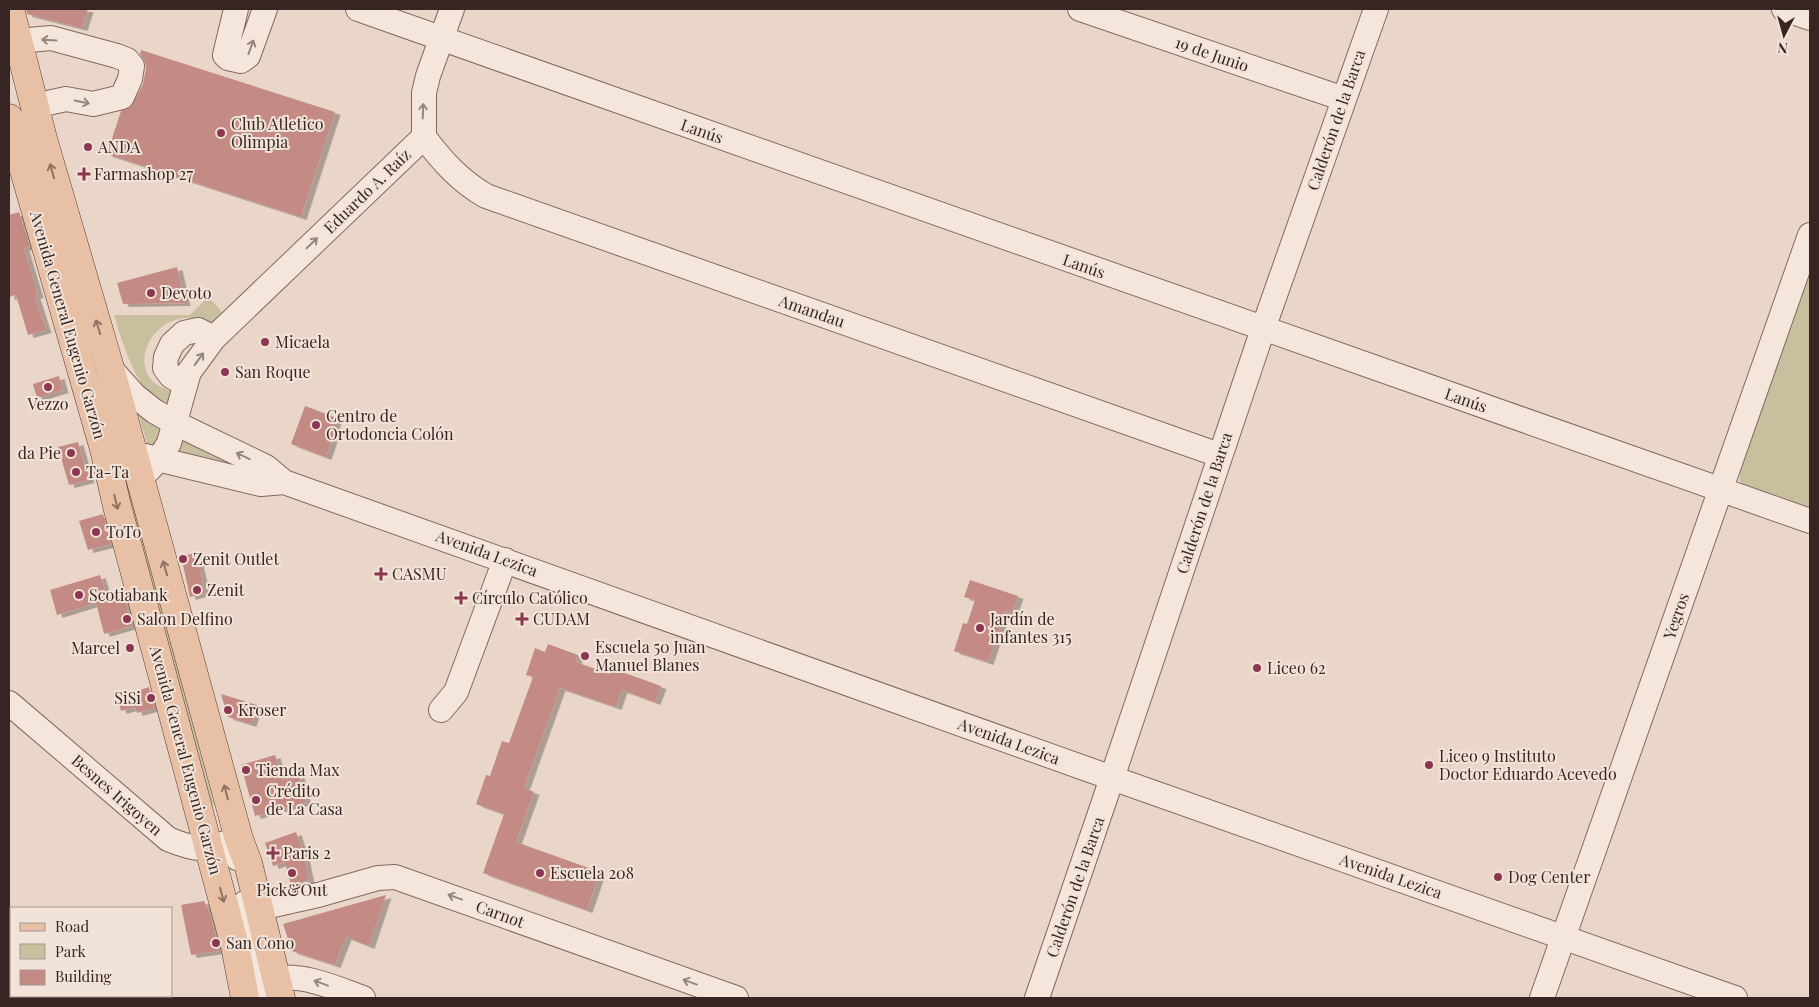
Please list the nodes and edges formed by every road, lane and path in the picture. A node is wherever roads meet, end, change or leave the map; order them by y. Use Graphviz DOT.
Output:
graph roads {
  1 [pos="236,9"];
  2 [pos="265,9"];
  3 [pos="358,9"];
  4 [pos="452,9"];
  5 [pos="1080,9"];
  6 [pos="1376,9"];
  7 [pos="1784,9"];
  8 [pos="1810,18"];
  9 [pos="12,21"];
  10 [pos="441,39"];
  11 [pos="1344,99"];
  12 [pos="34,106"];
  13 [pos="9,118"];
  14 [pos="424,137"];
  15 [pos="13,143"];
  16 [pos="1810,235"];
  17 [pos="1263,329"];
  18 [pos="110,368"];
  19 [pos="175,423"];
  20 [pos="104,449"];
  21 [pos="133,454"];
  22 [pos="1220,455"];
  23 [pos="159,459"];
  24 [pos="140,479"];
  25 [pos="284,482"];
  26 [pos="1720,490"];
  27 [pos="1810,522"];
  28 [pos="505,560"];
  29 [pos="9,703"];
  30 [pos="441,710"];
  31 [pos="1112,778"];
  32 [pos="239,839"];
  33 [pos="209,848"];
  34 [pos="260,908"];
  35 [pos="1564,937"];
  36 [pos="274,991"];
  37 [pos="244,998"];
  38 [pos="363,998"];
  39 [pos="736,998"];
  40 [pos="1037,998"];
  41 [pos="1542,998"];
  42 [pos="1735,998"];
  1 -- 2 [label="street, one-way"];
  3 -- 10 [label="street, Lanús"];
  4 -- 10 [label="street, Eduardo A. Raíz"];
  5 -- 11 [label="street, 19 de Junio"];
  6 -- 11 [label="street, Calderón de la Barca"];
  7 -- 8 [label="street"];
  9 -- 12 [label="main road, Avenida General Eugenio Garzón"];
  12 -- 9 [label="street, one-way"];
  14 -- 10 [label="street, Eduardo A. Raíz, one-way"];
  10 -- 17 [label="street, Lanús"];
  11 -- 17 [label="street, Calderón de la Barca"];
  18 -- 12 [label="main road, Avenida General Eugenio Garzón, one-way"];
  13 -- 15 [label="main road, Avenida General Eugenio Garzón"];
  19 -- 14 [label="street, Eduardo A. Raíz, one-way"];
  14 -- 22 [label="street, Amandau"];
  15 -- 20 [label="main road, Avenida General Eugenio Garzón"];
  16 -- 26 [label="street, Yegros"];
  17 -- 22 [label="street, Calderón de la Barca"];
  17 -- 26 [label="street, Lanús"];
  18 -- 19 [label="street, Avenida Lezica"];
  18 -- 21 [label="main road, Avenida General Eugenio Garzón"];
  19 -- 23 [label="street, Eduardo A. Raíz"];
  25 -- 19 [label="street, Avenida Lezica, one-way"];
  20 -- 21 [label="street, Avenida Lezica"];
  20 -- 33 [label="main road, Avenida General Eugenio Garzón, one-way"];
  21 -- 23 [label="street, Avenida Lezica"];
  21 -- 24 [label="main road, Avenida General Eugenio Garzón"];
  22 -- 31 [label="street, Calderón de la Barca"];
  23 -- 24 [label="street, Eduardo A. Raíz"];
  23 -- 25 [label="street, Avenida Lezica"];
  32 -- 24 [label="main road, Avenida General Eugenio Garzón, one-way"];
  25 -- 28 [label="street, Avenida Lezica"];
  26 -- 27 [label="street, Lanús"];
  26 -- 35 [label="street, Yegros"];
  28 -- 30 [label="street"];
  28 -- 31 [label="street, Avenida Lezica"];
  29 -- 33 [label="street, Besnes Irigoyen"];
  31 -- 35 [label="street, Avenida Lezica"];
  31 -- 40 [label="street, Calderón de la Barca"];
  32 -- 33 [label="street, Besnes Irigoyen"];
  32 -- 34 [label="main road, Avenida General Eugenio Garzón"];
  32 -- 36 [label="street, Avenida General Eugenio Garzón"];
  33 -- 37 [label="main road, Avenida General Eugenio Garzón, one-way"];
  34 -- 36 [label="main road, Avenida General Eugenio Garzón"];
  39 -- 34 [label="street, Carnot, one-way"];
  35 -- 41 [label="street, Yegros"];
  35 -- 42 [label="street, Avenida Lezica"];
  38 -- 36 [label="street, one-way"];
}
